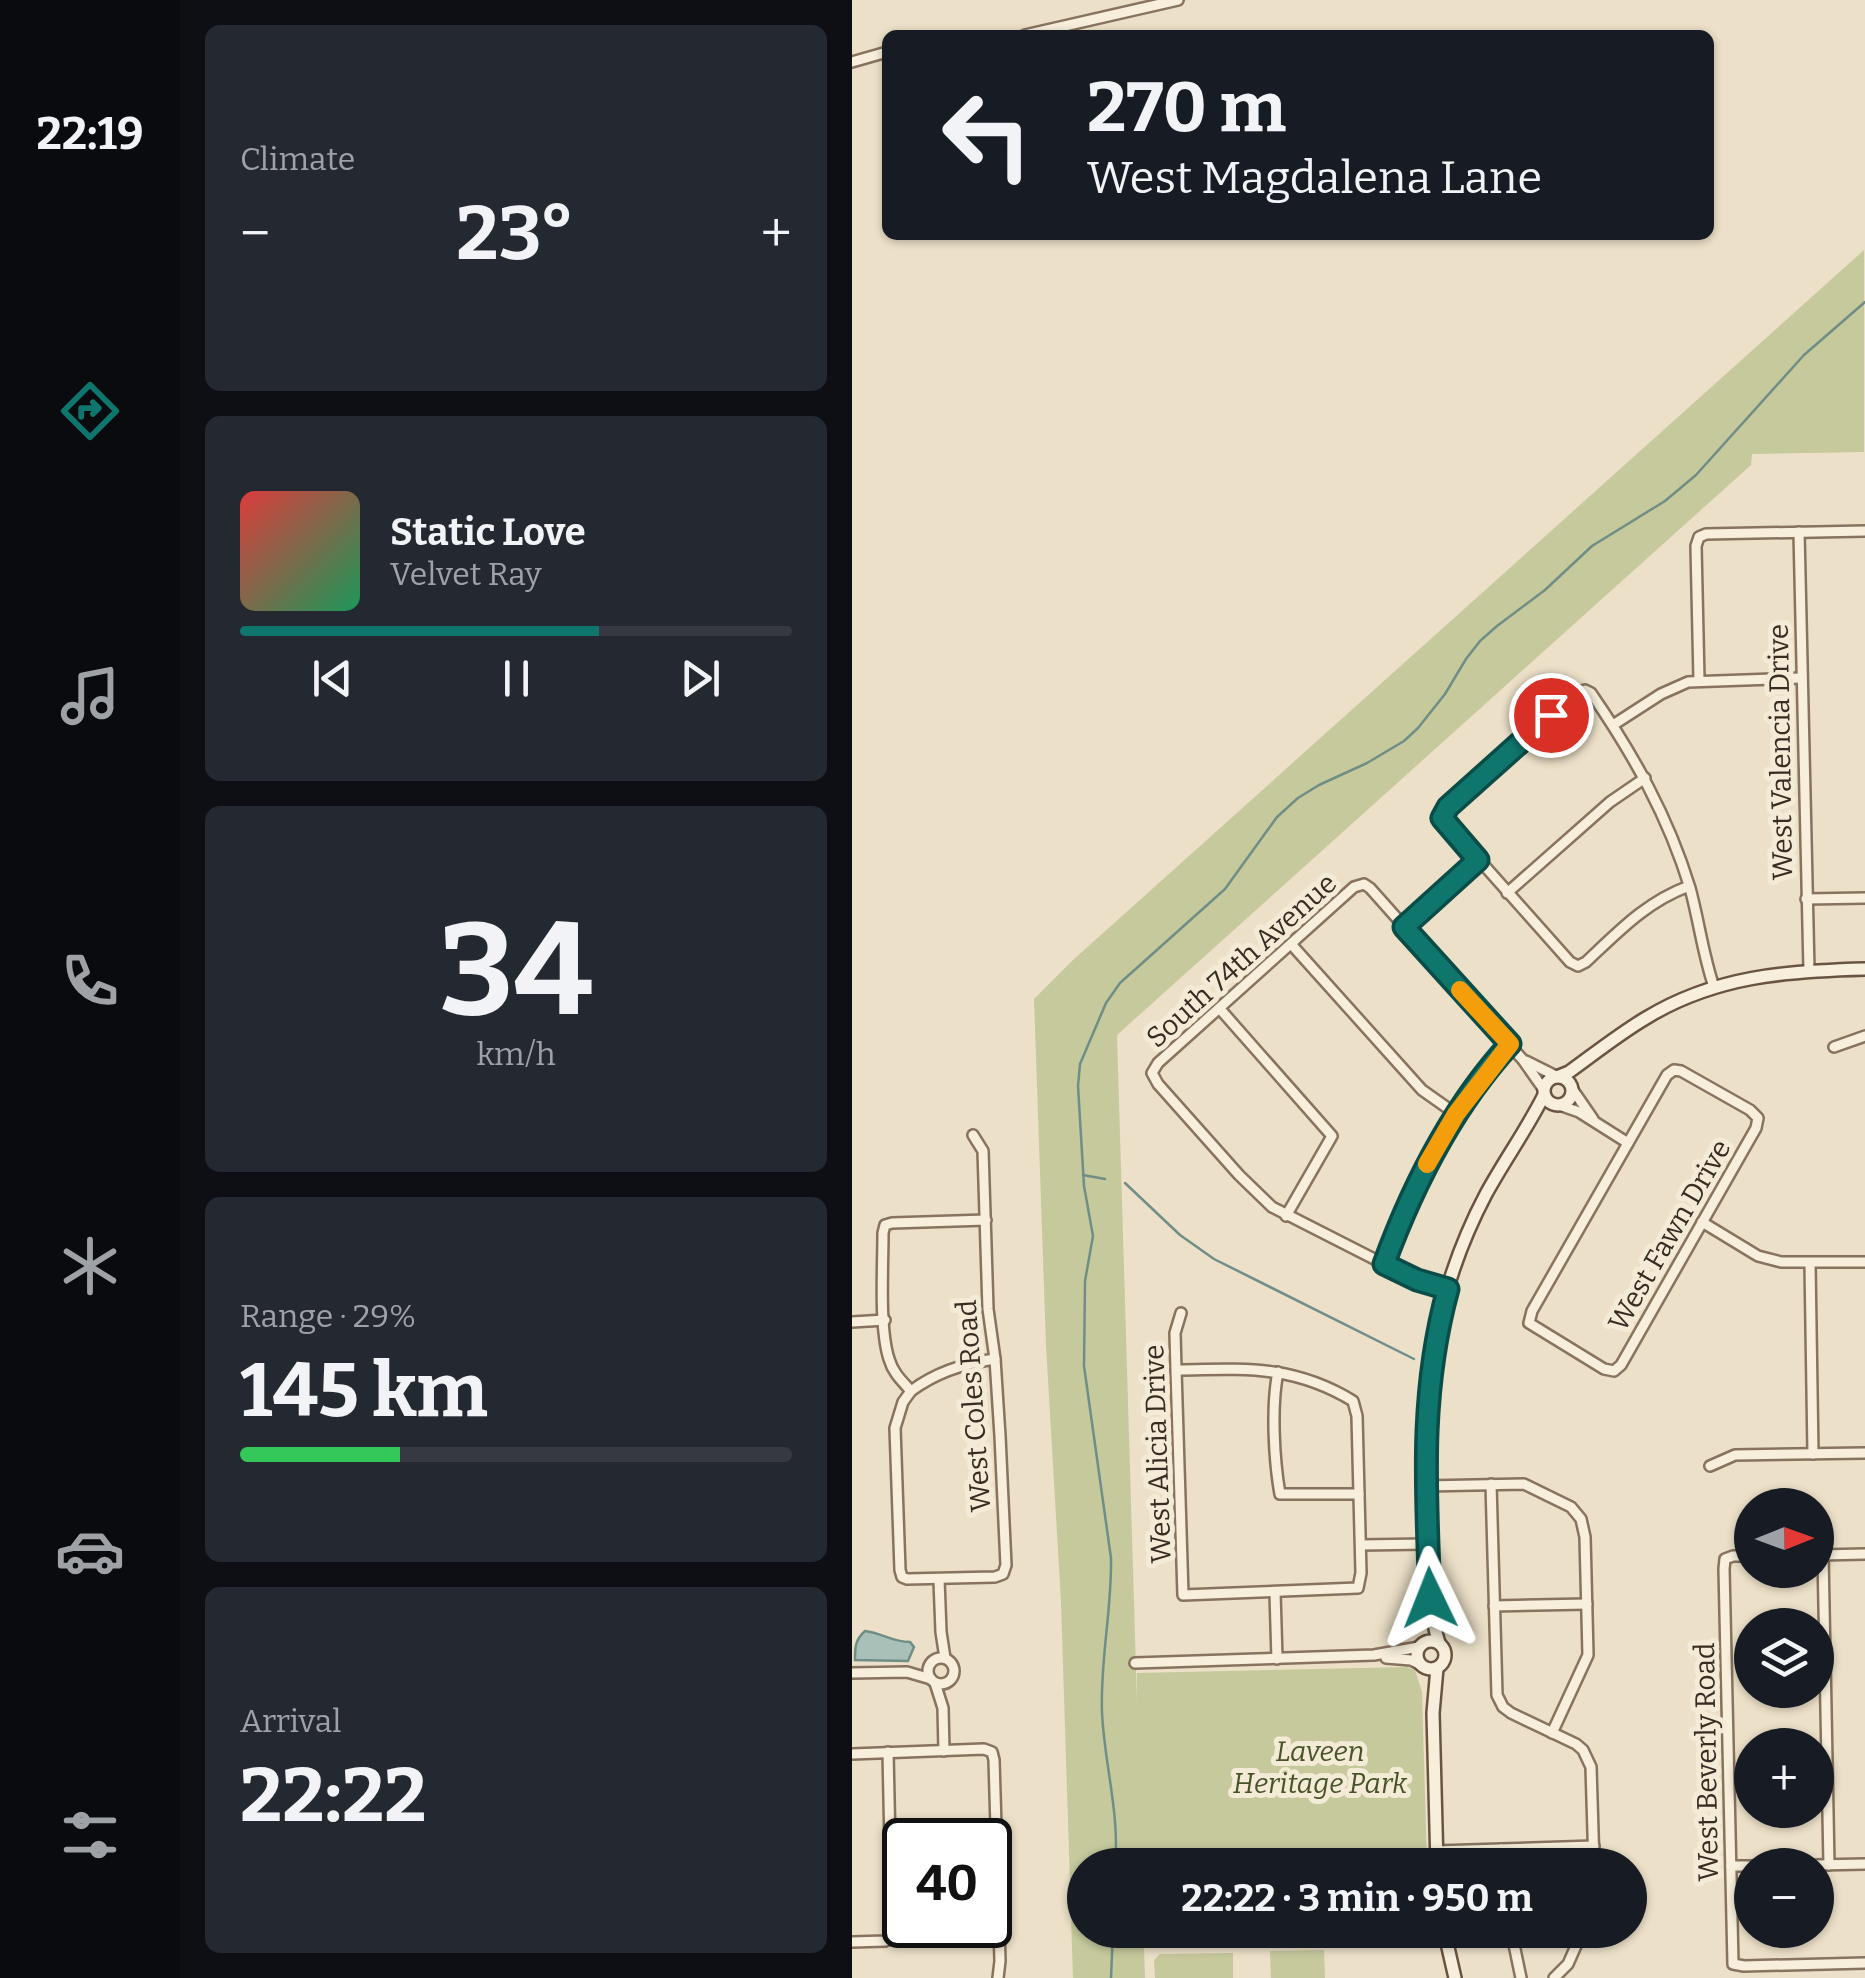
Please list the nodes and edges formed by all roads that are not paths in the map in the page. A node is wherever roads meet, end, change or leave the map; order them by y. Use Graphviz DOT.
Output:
graph roads {
  1 [pos="1178,0"];
  2 [pos="1047,30"];
  3 [pos="882,53"];
  4 [pos="852,62"];
  5 [pos="1864,531"];
  6 [pos="1799,532"];
  7 [pos="1801,678"];
  8 [pos="1698,680"];
  9 [pos="1613,725"];
  10 [pos="1645,778"];
  11 [pos="1478,860"];
  12 [pos="1689,886"];
  13 [pos="1507,893"];
  14 [pos="1864,898"];
  15 [pos="1806,899"];
  16 [pos="1404,927"];
  17 [pos="1291,944"];
  18 [pos="1864,968"];
  19 [pos="1809,970"];
  20 [pos="1714,987"];
  21 [pos="1220,1009"];
  22 [pos="1864,1036"];
  23 [pos="1510,1044"];
  24 [pos="1834,1047"];
  25 [pos="1593,1055"];
  26 [pos="1523,1060"];
  27 [pos="1558,1076"];
  28 [pos="1572,1088"];
  29 [pos="1544,1093"];
  30 [pos="1557,1105"];
  31 [pos="1456,1114"];
  32 [pos="1594,1121"];
  33 [pos="974,1134"];
  34 [pos="1523,1134"];
  35 [pos="1628,1143"];
  36 [pos="1286,1216"];
  37 [pos="986,1220"];
  38 [pos="1702,1222"];
  39 [pos="1864,1262"];
  40 [pos="1384,1264"];
  41 [pos="1810,1264"];
  42 [pos="1448,1289"];
  43 [pos="1181,1312"];
  44 [pos="885,1320"];
  45 [pos="852,1322"];
  46 [pos="995,1359"];
  47 [pos="1176,1370"];
  48 [pos="1278,1372"];
  49 [pos="911,1391"];
  50 [pos="1864,1453"];
  51 [pos="1813,1454"];
  52 [pos="1710,1466"];
  53 [pos="1491,1484"];
  54 [pos="1426,1486"];
  55 [pos="1359,1494"];
  56 [pos="1427,1544"];
  57 [pos="1361,1545"];
  58 [pos="1864,1554"];
  59 [pos="1834,1555"];
  60 [pos="1734,1556"];
  61 [pos="939,1580"];
  62 [pos="1821,1588"];
  63 [pos="1275,1592"];
  64 [pos="1430,1598"];
  65 [pos="1587,1604"];
  66 [pos="1494,1606"];
  67 [pos="1439,1643"];
  68 [pos="1420,1646"];
  69 [pos="1374,1655"];
  70 [pos="1277,1659"];
  71 [pos="937,1660"];
  72 [pos="1135,1663"];
  73 [pos="1428,1667"];
  74 [pos="907,1672"];
  75 [pos="852,1673"];
  76 [pos="951,1679"];
  77 [pos="933,1681"];
  78 [pos="943,1708"];
  79 [pos="1552,1733"];
  80 [pos="944,1751"];
  81 [pos="888,1752"];
  82 [pos="852,1754"];
  83 [pos="1594,1846"];
  84 [pos="1436,1848"];
  85 [pos="1501,1848"];
  86 [pos="1829,1848"];
  87 [pos="1864,1864"];
  88 [pos="1834,1865"];
  89 [pos="1730,1866"];
  90 [pos="1734,1866"];
  91 [pos="852,1942"];
  92 [pos="1448,1948"];
  93 [pos="1514,1948"];
  94 [pos="1575,1948"];
  95 [pos="1864,1963"];
  96 [pos="1813,1964"];
  97 [pos="998,1978"];
  98 [pos="1455,1978"];
  99 [pos="1521,1978"];
  100 [pos="1554,1978"];
  101 [pos="1814,1978"];
  1 -- 2 [label="street"];
  3 -- 4 [label="street"];
  5 -- 6 [label="street"];
  6 -- 7 [label="street, West Valencia Drive"];
  6 -- 8 [label="street"];
  7 -- 8 [label="street"];
  7 -- 15 [label="street, West Valencia Drive"];
  8 -- 9 [label="street"];
  9 -- 10 [label="street"];
  9 -- 11 [label="street"];
  10 -- 12 [label="street"];
  10 -- 13 [label="street"];
  11 -- 13 [label="street"];
  11 -- 16 [label="street"];
  12 -- 13 [label="street"];
  12 -- 20 [label="street"];
  14 -- 15 [label="street"];
  15 -- 19 [label="street, West Valencia Drive"];
  16 -- 17 [label="street, South 74th Avenue"];
  16 -- 23 [label="street"];
  17 -- 21 [label="street, South 74th Avenue"];
  17 -- 31 [label="street"];
  18 -- 19 [label="street"];
  19 -- 20 [label="street"];
  20 -- 25 [label="street"];
  21 -- 36 [label="street"];
  21 -- 36 [label="street, South 74th Avenue"];
  22 -- 24 [label="street"];
  23 -- 26 [label="street"];
  23 -- 31 [label="street"];
  25 -- 27 [label="street"];
  25 -- 28 [label="street"];
  26 -- 27 [label="street"];
  26 -- 29 [label="street"];
  27 -- 28 [label="street"];
  27 -- 29 [label="street"];
  28 -- 30 [label="street"];
  28 -- 32 [label="street"];
  29 -- 30 [label="street"];
  29 -- 34 [label="street"];
  30 -- 32 [label="street"];
  30 -- 34 [label="street"];
  31 -- 40 [label="street"];
  32 -- 35 [label="street"];
  33 -- 37 [label="street, West Coles Road"];
  34 -- 42 [label="street"];
  35 -- 38 [label="street, West Fawn Drive"];
  35 -- 38 [label="street, West Fawn Drive"];
  36 -- 40 [label="street"];
  37 -- 44 [label="street"];
  37 -- 46 [label="street, West Coles Road"];
  38 -- 41 [label="street"];
  39 -- 41 [label="street"];
  40 -- 42 [label="street"];
  41 -- 51 [label="street"];
  42 -- 54 [label="street"];
  43 -- 47 [label="street, West Alicia Drive"];
  44 -- 45 [label="street"];
  44 -- 49 [label="street"];
  46 -- 49 [label="street"];
  46 -- 61 [label="street, West Coles Road"];
  47 -- 48 [label="street"];
  47 -- 63 [label="street, West Alicia Drive"];
  48 -- 55 [label="street"];
  48 -- 55 [label="street"];
  49 -- 61 [label="street, West Coles Road"];
  50 -- 51 [label="street"];
  51 -- 52 [label="street"];
  53 -- 54 [label="street"];
  53 -- 65 [label="street"];
  53 -- 66 [label="street"];
  54 -- 56 [label="street"];
  55 -- 57 [label="street"];
  56 -- 57 [label="street"];
  56 -- 64 [label="street"];
  57 -- 63 [label="street"];
  58 -- 59 [label="street"];
  60 -- 89 [label="street, West Beverly Road"];
  61 -- 71 [label="street"];
  62 -- 86 [label="street"];
  63 -- 70 [label="street"];
  64 -- 67 [label="street"];
  64 -- 68 [label="street"];
  65 -- 66 [label="street"];
  65 -- 79 [label="street"];
  66 -- 79 [label="street"];
  67 -- 68 [label="street"];
  67 -- 73 [label="street"];
  68 -- 69 [label="street"];
  68 -- 73 [label="street"];
  69 -- 70 [label="street"];
  69 -- 73 [label="street"];
  70 -- 72 [label="street"];
  71 -- 74 [label="street"];
  71 -- 76 [label="street"];
  71 -- 77 [label="street"];
  73 -- 84 [label="street"];
  74 -- 75 [label="street"];
  74 -- 77 [label="street"];
  76 -- 77 [label="street"];
  76 -- 78 [label="street"];
  77 -- 78 [label="street"];
  78 -- 80 [label="street"];
  79 -- 83 [label="street"];
  80 -- 81 [label="street"];
  80 -- 97 [label="street"];
  81 -- 82 [label="street"];
  81 -- 91 [label="street"];
  83 -- 85 [label="street"];
  87 -- 88 [label="street"];
  89 -- 90 [label="street"];
  89 -- 96 [label="street, West Beverly Road"];
  92 -- 98 [label="street"];
  93 -- 99 [label="street"];
  94 -- 100 [label="street"];
  95 -- 96 [label="street"];
  96 -- 101 [label="street"];
}
